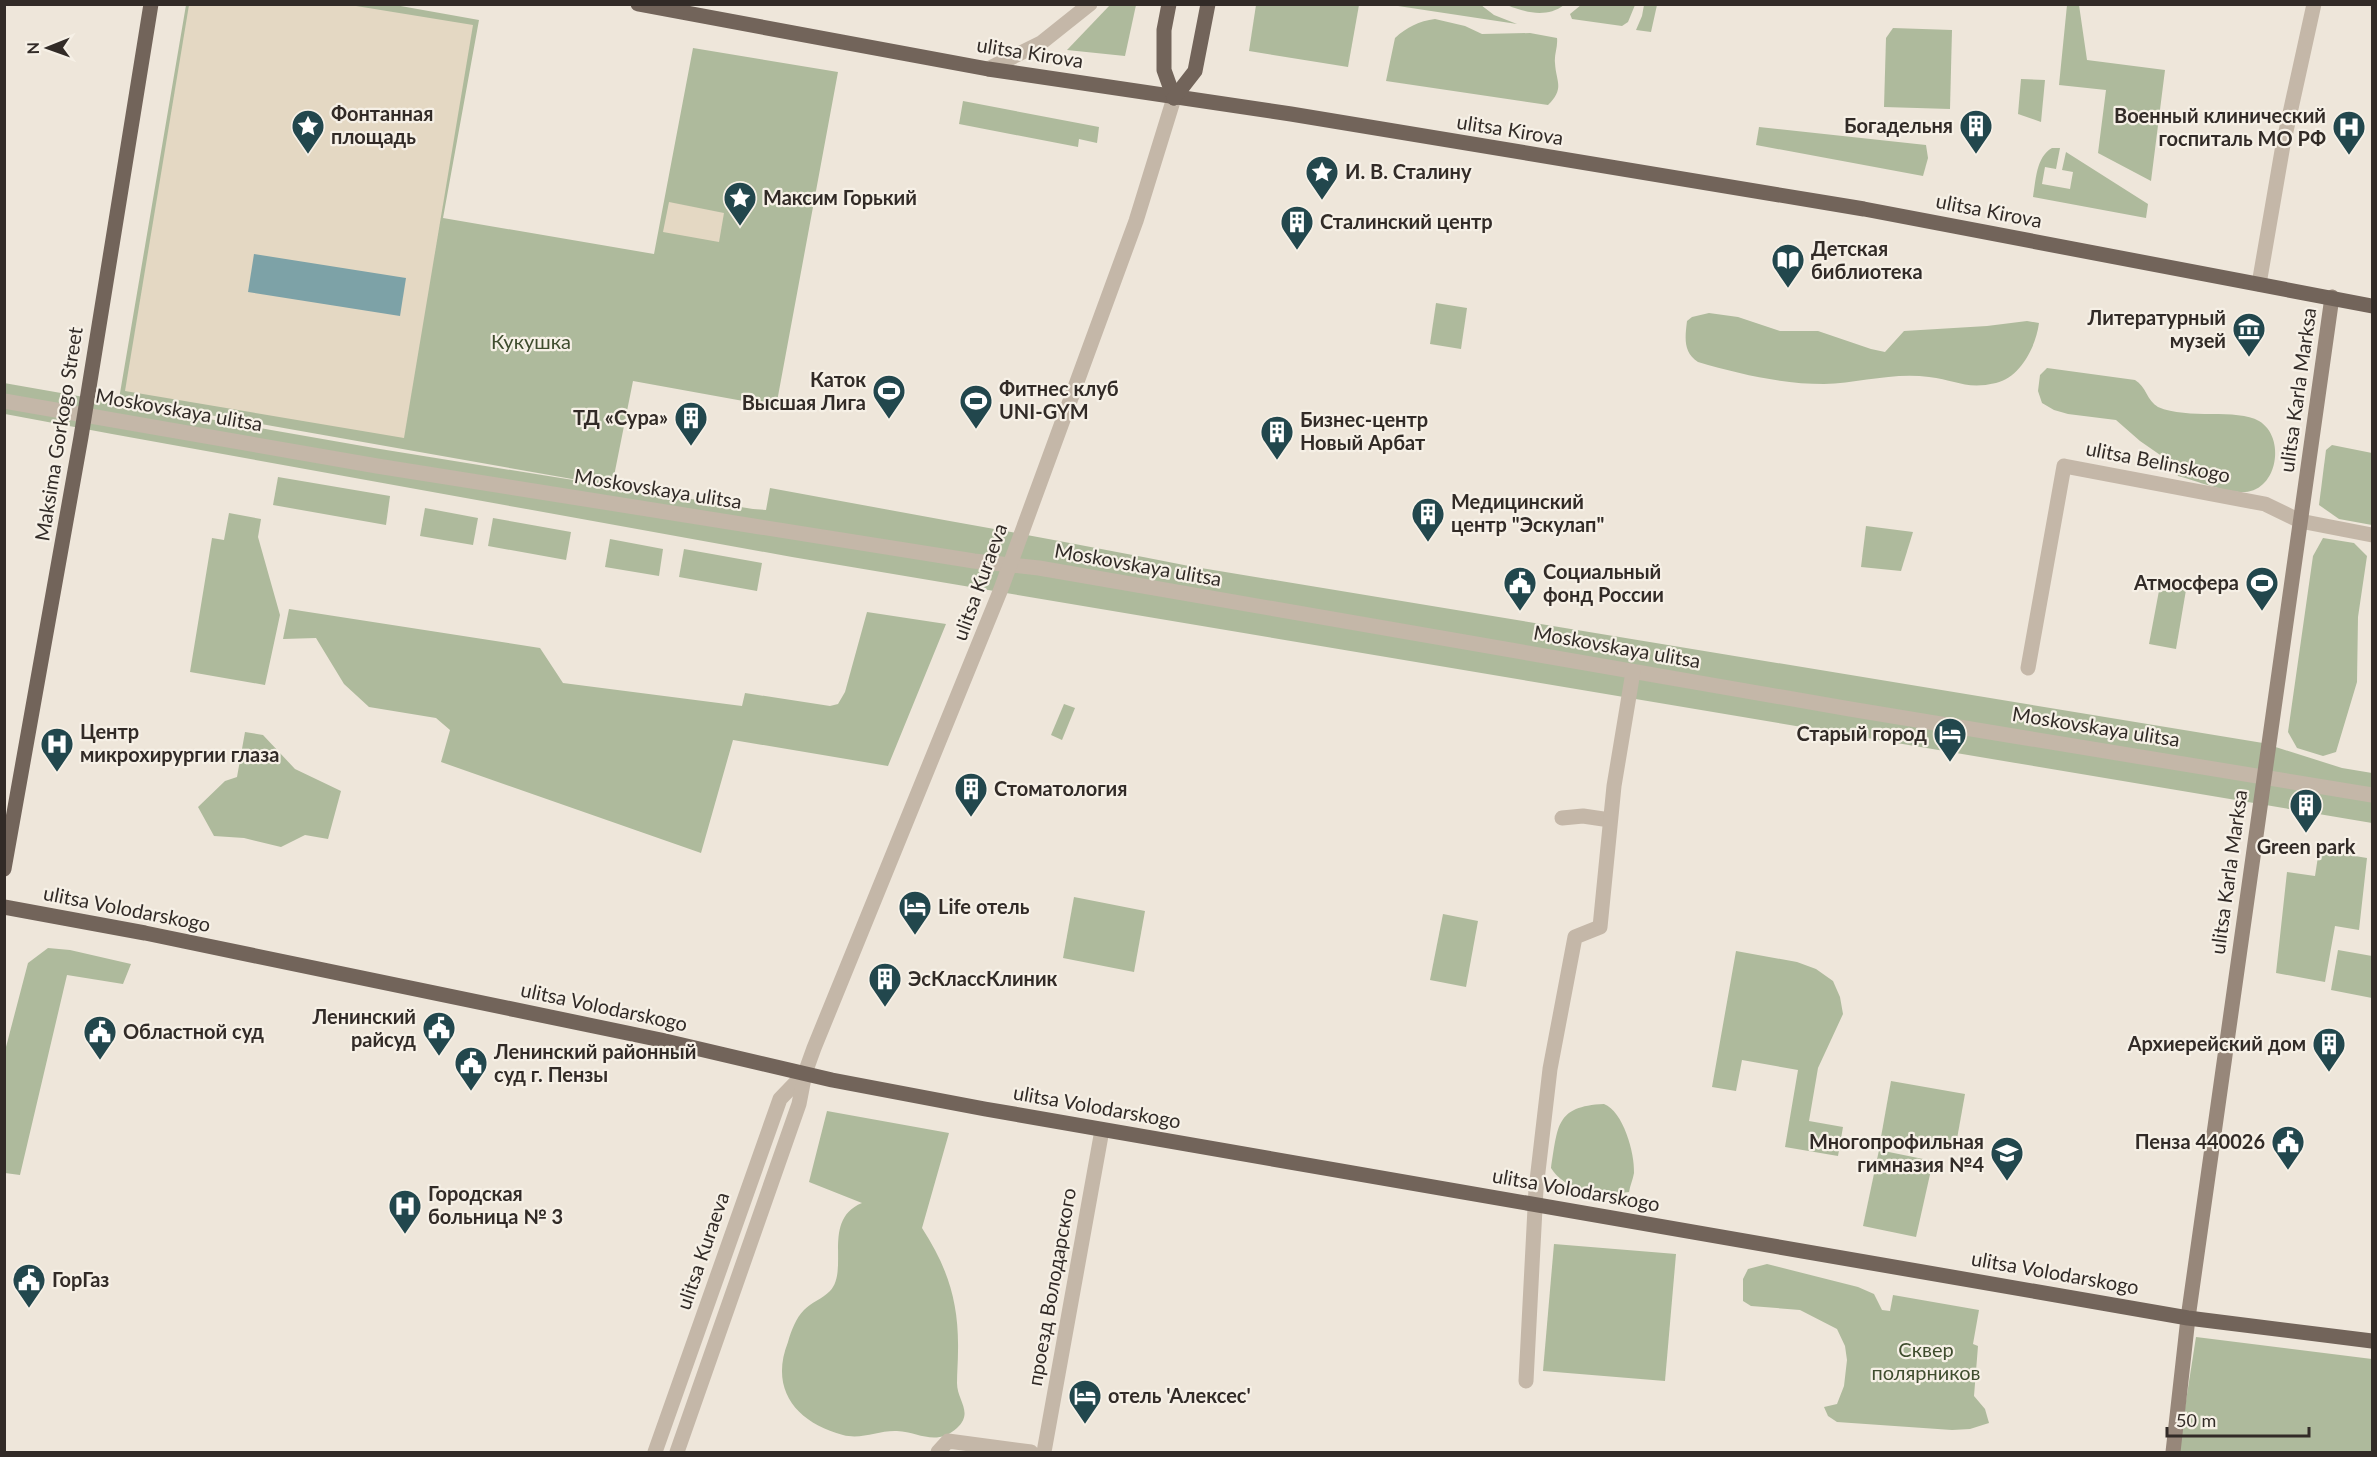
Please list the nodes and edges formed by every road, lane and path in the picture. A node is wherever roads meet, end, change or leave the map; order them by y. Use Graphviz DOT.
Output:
graph roads {
  1 [pos="152,4"];
  2 [pos="638,4"];
  3 [pos="1090,4"];
  4 [pos="1169,4"];
  5 [pos="1208,4"];
  6 [pos="2314,4"];
  7 [pos="988,69"];
  8 [pos="1174,98"];
  9 [pos="2259,284"];
  10 [pos="2332,297"];
  11 [pos="2373,306"];
  12 [pos="4,401"];
  13 [pos="84,415"];
  14 [pos="2300,521"];
  15 [pos="2373,535"];
  16 [pos="1010,565"];
  17 [pos="2028,668"];
  18 [pos="1633,672"];
  19 [pos="2264,776"];
  20 [pos="2373,795"];
  21 [pos="1562,818"];
  22 [pos="1610,819"];
  23 [pos="4,869"];
  24 [pos="4,907"];
  25 [pos="805,1073"];
  26 [pos="1102,1130"];
  27 [pos="1535,1204"];
  28 [pos="2188,1318"];
  29 [pos="2373,1341"];
  30 [pos="1526,1381"];
  31 [pos="655,1452"];
  32 [pos="677,1452"];
  33 [pos="938,1452"];
  34 [pos="1031,1452"];
  35 [pos="1044,1452"];
  36 [pos="2173,1452"];
  1 -- 13 [label="main road, Maksima Gorkogo Street"];
  2 -- 7 [label="main road, ulitsa Kirova"];
  3 -- 7 [label="street"];
  4 -- 8 [label="main road"];
  5 -- 8 [label="main road"];
  6 -- 9 [label="street"];
  7 -- 8 [label="main road, ulitsa Kirova"];
  8 -- 9 [label="main road, ulitsa Kirova"];
  8 -- 16 [label="street, ulitsa Kuraeva"];
  9 -- 10 [label="main road, ulitsa Kirova"];
  10 -- 11 [label="main road, ulitsa Kirova"];
  10 -- 14 [label="main road, ulitsa Karla Marksa"];
  12 -- 13 [label="street, Moskovskaya ulitsa"];
  13 -- 16 [label="street, Moskovskaya ulitsa"];
  13 -- 23 [label="main road, Maksima Gorkogo Street"];
  14 -- 15 [label="street, ulitsa Belinskogo"];
  14 -- 17 [label="street, ulitsa Belinskogo"];
  14 -- 19 [label="main road, ulitsa Karla Marksa"];
  16 -- 18 [label="street, Moskovskaya ulitsa"];
  16 -- 25 [label="street, ulitsa Kuraeva"];
  18 -- 19 [label="street, Moskovskaya ulitsa"];
  18 -- 22 [label="street"];
  19 -- 20 [label="street, Moskovskaya ulitsa"];
  19 -- 28 [label="main road, ulitsa Karla Marksa"];
  21 -- 22 [label="street"];
  22 -- 27 [label="street"];
  24 -- 25 [label="main road, ulitsa Volodarskogo"];
  25 -- 26 [label="main road, ulitsa Volodarskogo"];
  25 -- 31 [label="street, ulitsa Kuraeva"];
  25 -- 32 [label="street, ulitsa Kuraeva"];
  26 -- 27 [label="main road, ulitsa Volodarskogo"];
  26 -- 35 [label="street, проезд Володарского"];
  27 -- 28 [label="main road, ulitsa Volodarskogo"];
  27 -- 30 [label="street"];
  28 -- 29 [label="main road, ulitsa Volodarskogo"];
  28 -- 36 [label="main road, ulitsa Karla Marksa"];
  33 -- 34 [label="street"];
}
